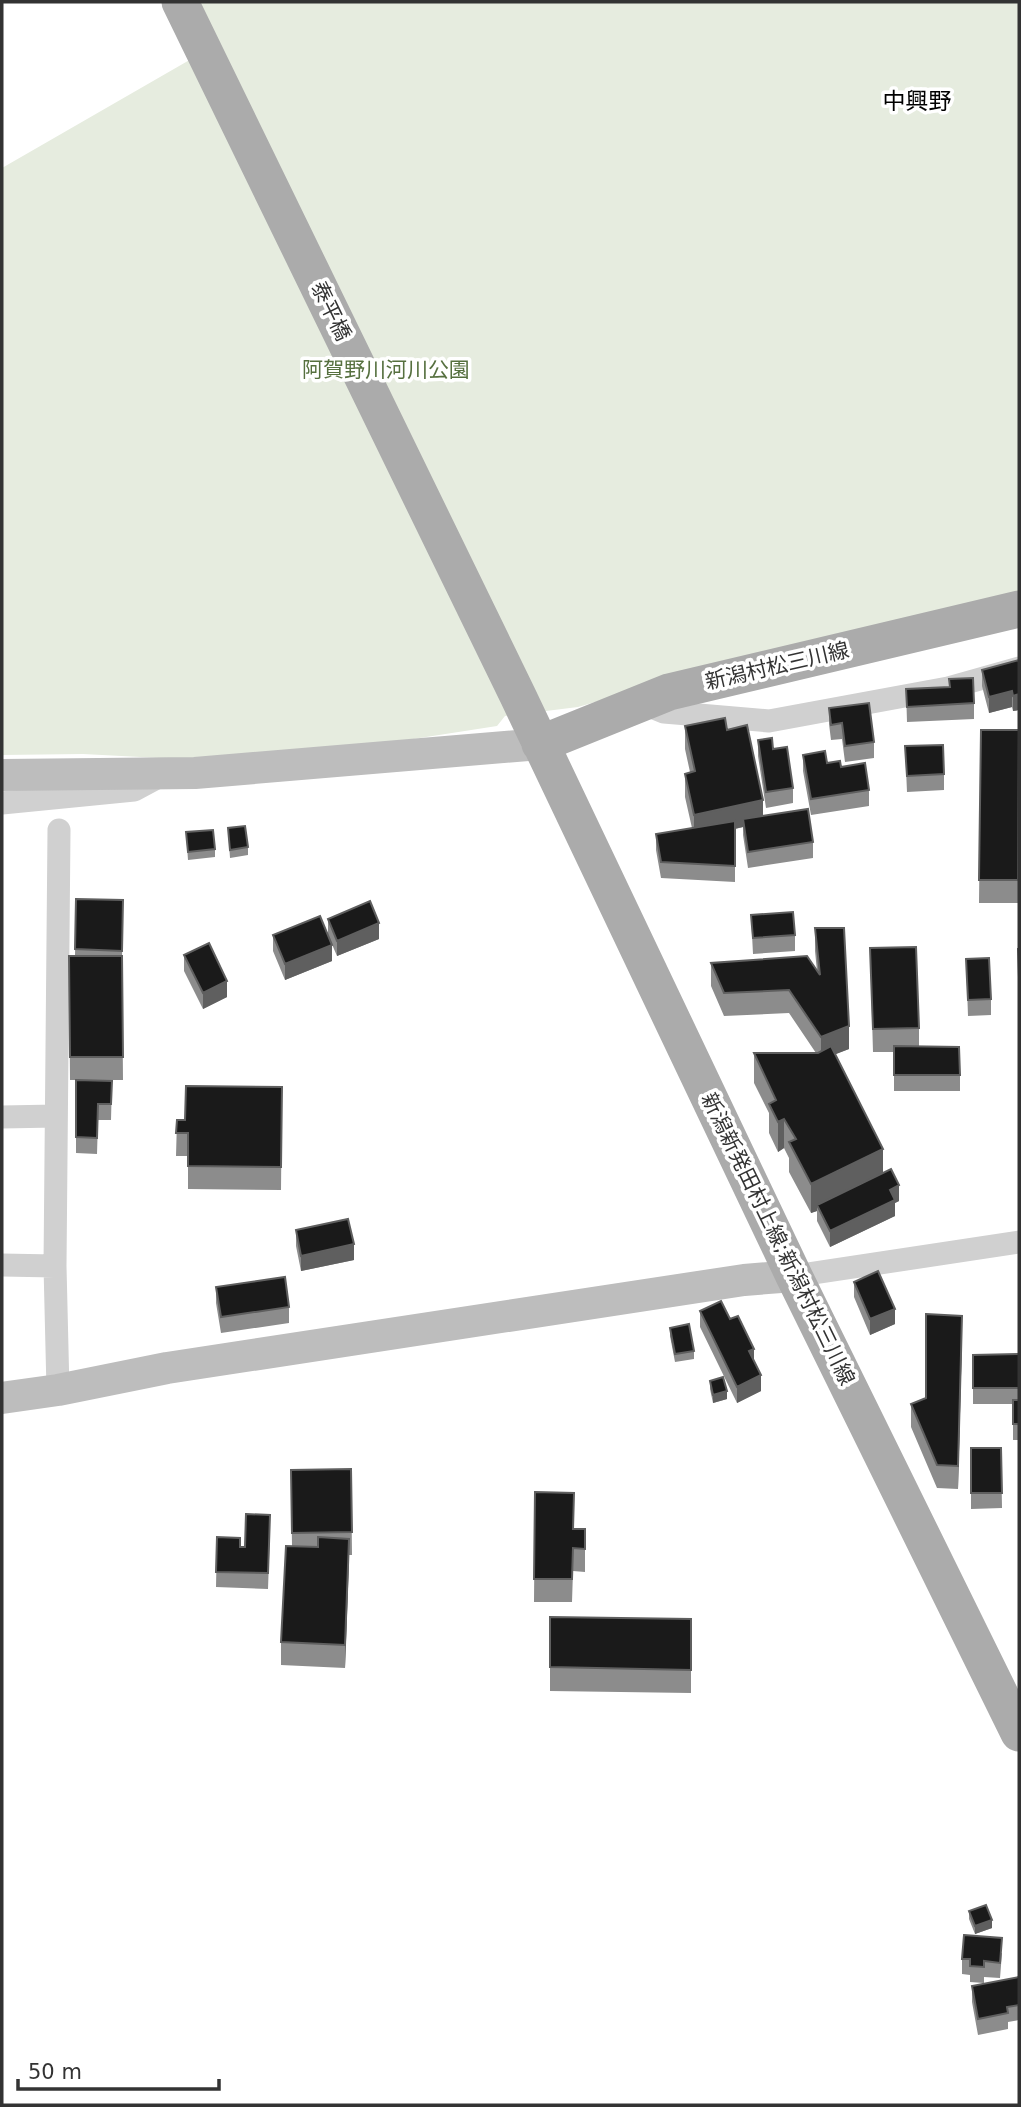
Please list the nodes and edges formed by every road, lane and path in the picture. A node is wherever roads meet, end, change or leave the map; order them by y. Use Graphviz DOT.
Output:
graph roads {
  1 [pos="180,2"];
  2 [pos="1019,609"];
  3 [pos="1019,668"];
  4 [pos="642,703"];
  5 [pos="540,744"];
  6 [pos="165,774"];
  7 [pos="2,775"];
  8 [pos="2,803"];
  9 [pos="59,830"];
  10 [pos="2,1116"];
  11 [pos="56,1116"];
  12 [pos="1019,1242"];
  13 [pos="2,1265"];
  14 [pos="55,1266"];
  15 [pos="794,1276"];
  16 [pos="58,1390"];
  17 [pos="2,1398"];
  18 [pos="1019,1733"];
  1 -- 5 [label="main road, 泰平橋"];
  2 -- 4 [label="main road, 新潟村松三川線"];
  3 -- 4 [label="street"];
  4 -- 5 [label="main road, 新潟村松三川線"];
  5 -- 6 [label="street"];
  5 -- 15 [label="main road, 新潟新発田村上線;新潟村松三川線"];
  6 -- 7 [label="street"];
  6 -- 8 [label="street"];
  9 -- 11 [label="street"];
  10 -- 11 [label="street"];
  11 -- 14 [label="street"];
  12 -- 15 [label="street"];
  13 -- 14 [label="street"];
  14 -- 16 [label="street"];
  15 -- 16 [label="street"];
  15 -- 18 [label="main road, 新潟新発田村上線;新潟村松三川線"];
  16 -- 17 [label="street"];
}
